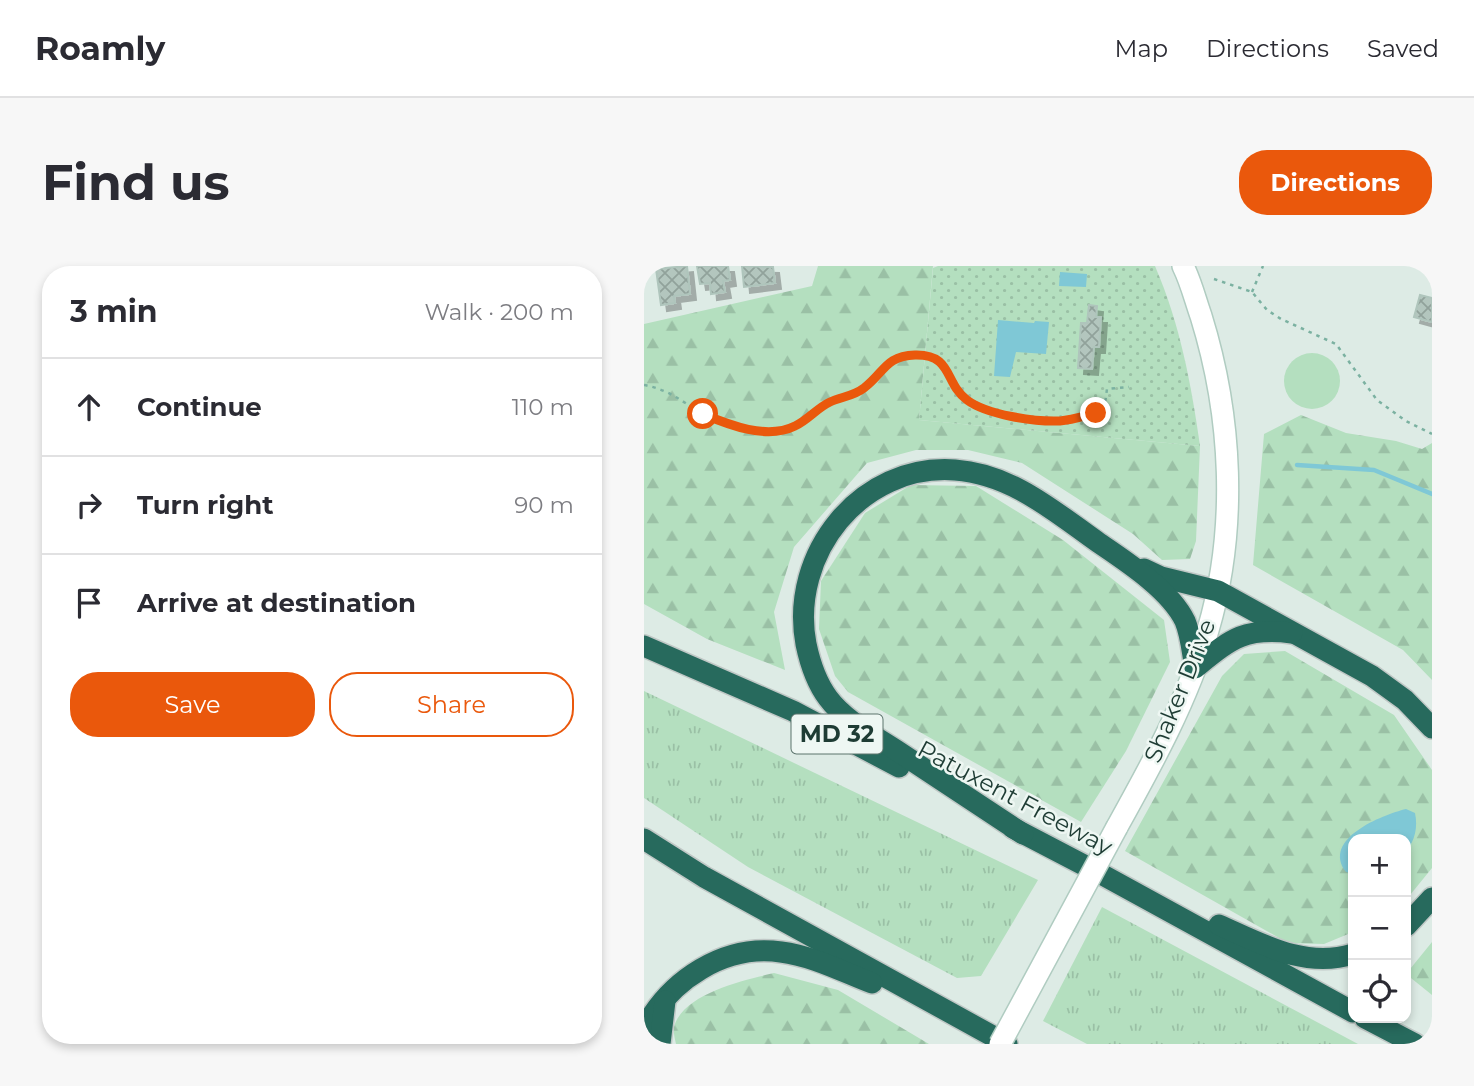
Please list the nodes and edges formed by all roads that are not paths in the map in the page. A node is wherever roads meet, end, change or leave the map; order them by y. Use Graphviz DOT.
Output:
graph roads {
  1 [pos="1183,266"];
  2 [pos="1123,559"];
  3 [pos="1218,591"];
  4 [pos="1292,633"];
  5 [pos="644,646"];
  6 [pos="1195,667"];
  7 [pos="1432,728"];
  8 [pos="1023,834"];
  9 [pos="644,839"];
  10 [pos="1101,874"];
  11 [pos="1432,898"];
  12 [pos="1411,921"];
  13 [pos="1348,955"];
  14 [pos="665,999"];
  15 [pos="1348,1009"];
  16 [pos="959,1018"];
  17 [pos="1375,1023"];
  18 [pos="644,1029"];
  19 [pos="660,1044"];
  20 [pos="1000,1044"];
  21 [pos="1007,1044"];
  22 [pos="1415,1044"];
  1 -- 3 [label="street, Shaker Drive"];
  2 -- 3 [label="highway"];
  2 -- 6 [label="highway"];
  2 -- 8 [label="highway"];
  3 -- 4 [label="highway"];
  3 -- 6 [label="street, Shaker Drive"];
  4 -- 6 [label="highway"];
  4 -- 7 [label="highway"];
  5 -- 8 [label="highway, Patuxent Freeway / MD 32"];
  6 -- 20 [label="street, Shaker Drive, bridge"];
  8 -- 10 [label="highway, Patuxent Freeway / MD 32"];
  9 -- 16 [label="highway"];
  10 -- 13 [label="highway"];
  10 -- 15 [label="highway, Patuxent Freeway / MD 32"];
  11 -- 12 [label="highway"];
  14 -- 16 [label="highway"];
  14 -- 18 [label="highway"];
  14 -- 19 [label="highway"];
  16 -- 21 [label="highway"];
  17 -- 22 [label="highway"];
}
